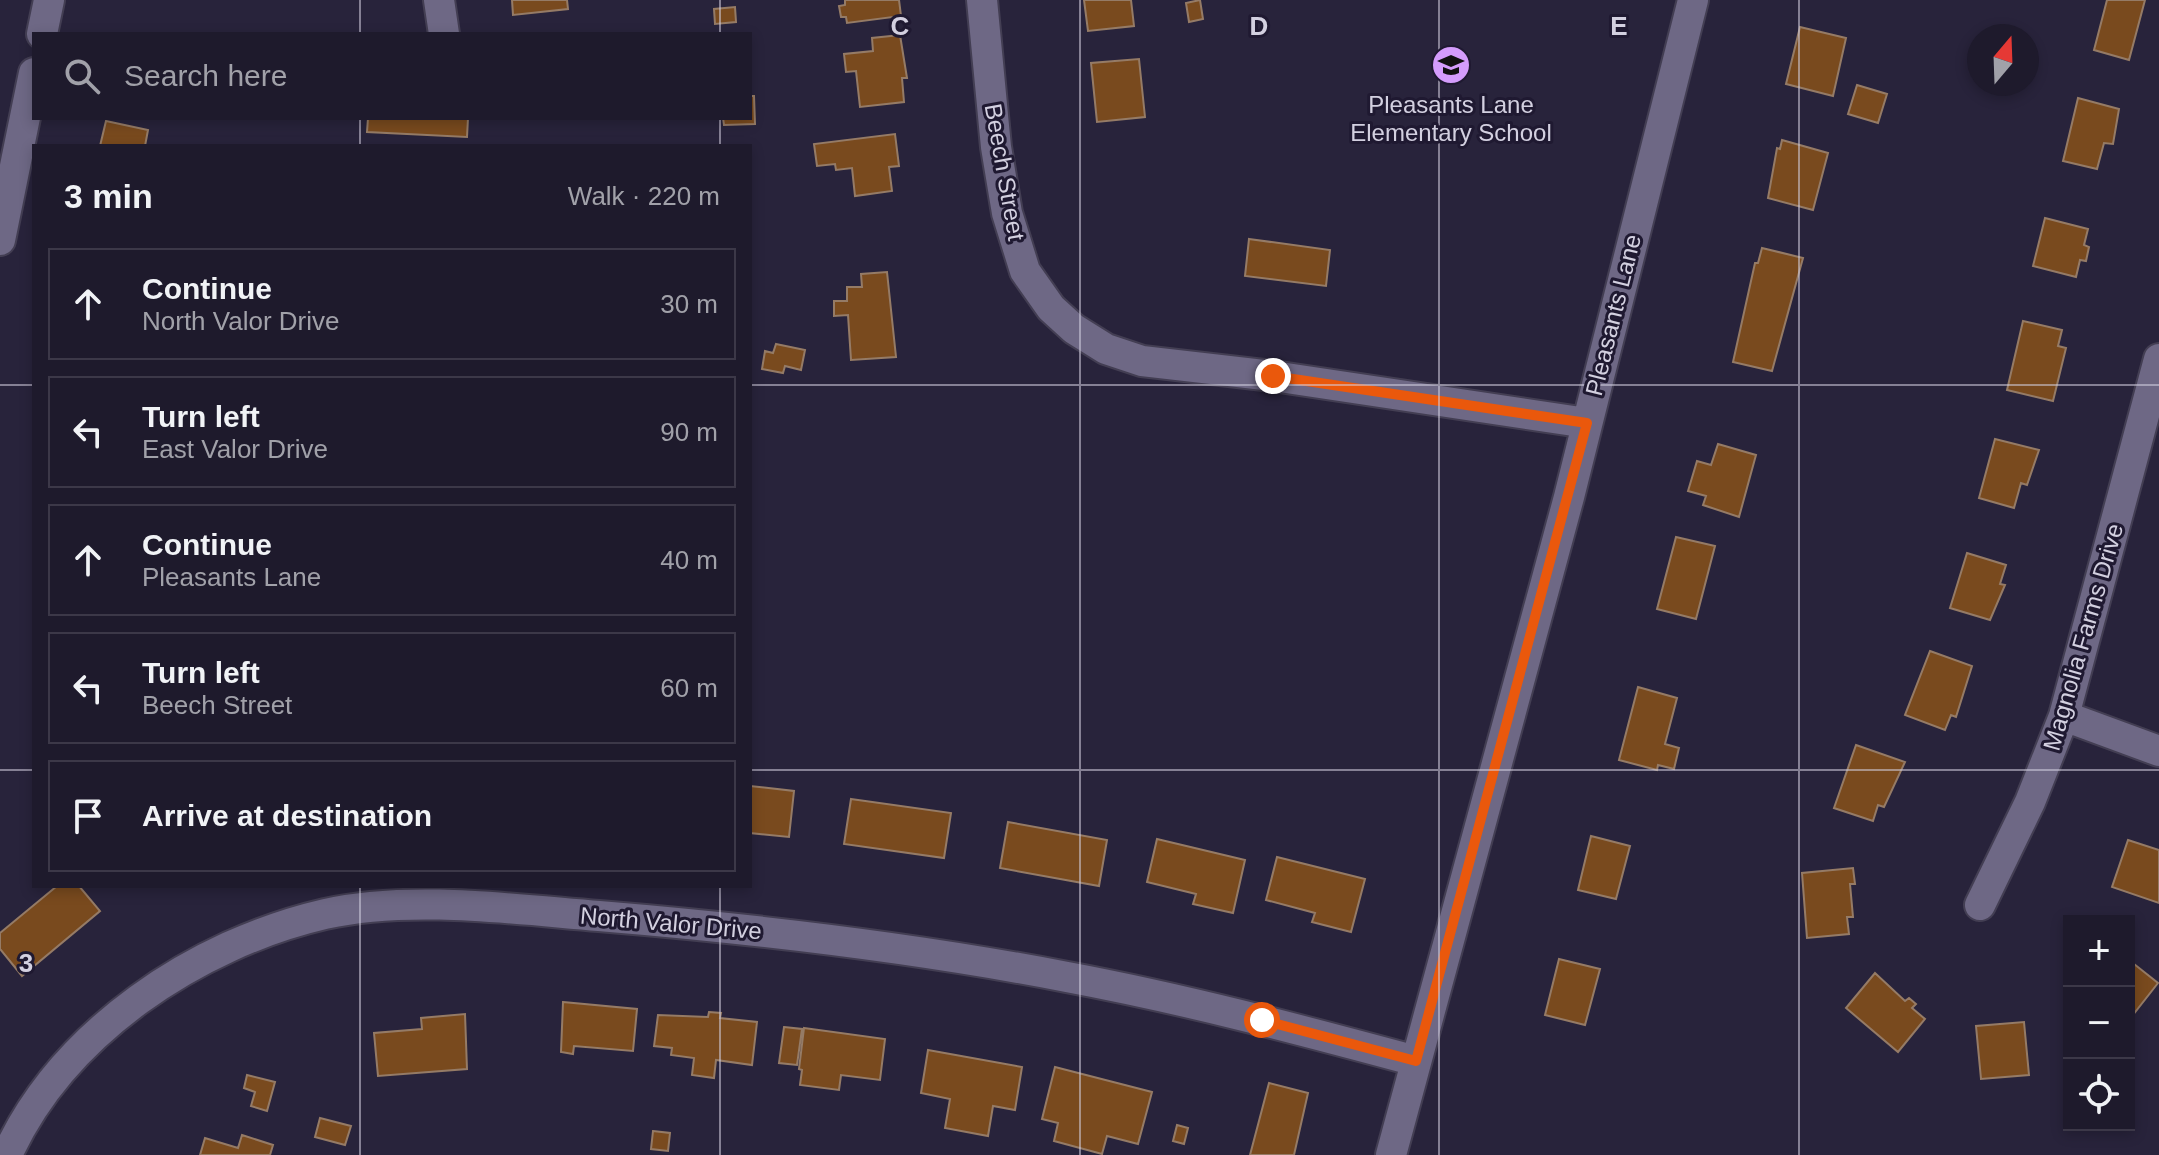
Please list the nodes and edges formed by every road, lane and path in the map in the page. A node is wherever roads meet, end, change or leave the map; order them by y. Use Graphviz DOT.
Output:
graph roads {
  1 [pos="49,0"];
  2 [pos="439,0"];
  3 [pos="982,0"];
  4 [pos="1693,0"];
  5 [pos="42,32"];
  6 [pos="444,32"];
  7 [pos="32,83"];
  8 [pos="0,240"];
  9 [pos="2159,359"];
  10 [pos="2154,400"];
  11 [pos="1587,423"];
  12 [pos="2064,716"];
  13 [pos="2159,751"];
  14 [pos="1980,905"];
  15 [pos="1416,1061"];
  16 [pos="7,1155"];
  17 [pos="1391,1155"];
  1 -- 5 [label="street"];
  2 -- 6 [label="street"];
  3 -- 11 [label="street, Beech Street"];
  4 -- 11 [label="street, Pleasants Lane"];
  7 -- 8 [label="street"];
  9 -- 10 [label="street, Magnolia Farms Drive"];
  10 -- 12 [label="street, Magnolia Farms Drive"];
  11 -- 15 [label="street, Pleasants Lane"];
  12 -- 13 [label="street"];
  12 -- 14 [label="street, Magnolia Farms Drive"];
  15 -- 16 [label="street, North Valor Drive"];
  15 -- 17 [label="street, Pleasants Lane"];
}
